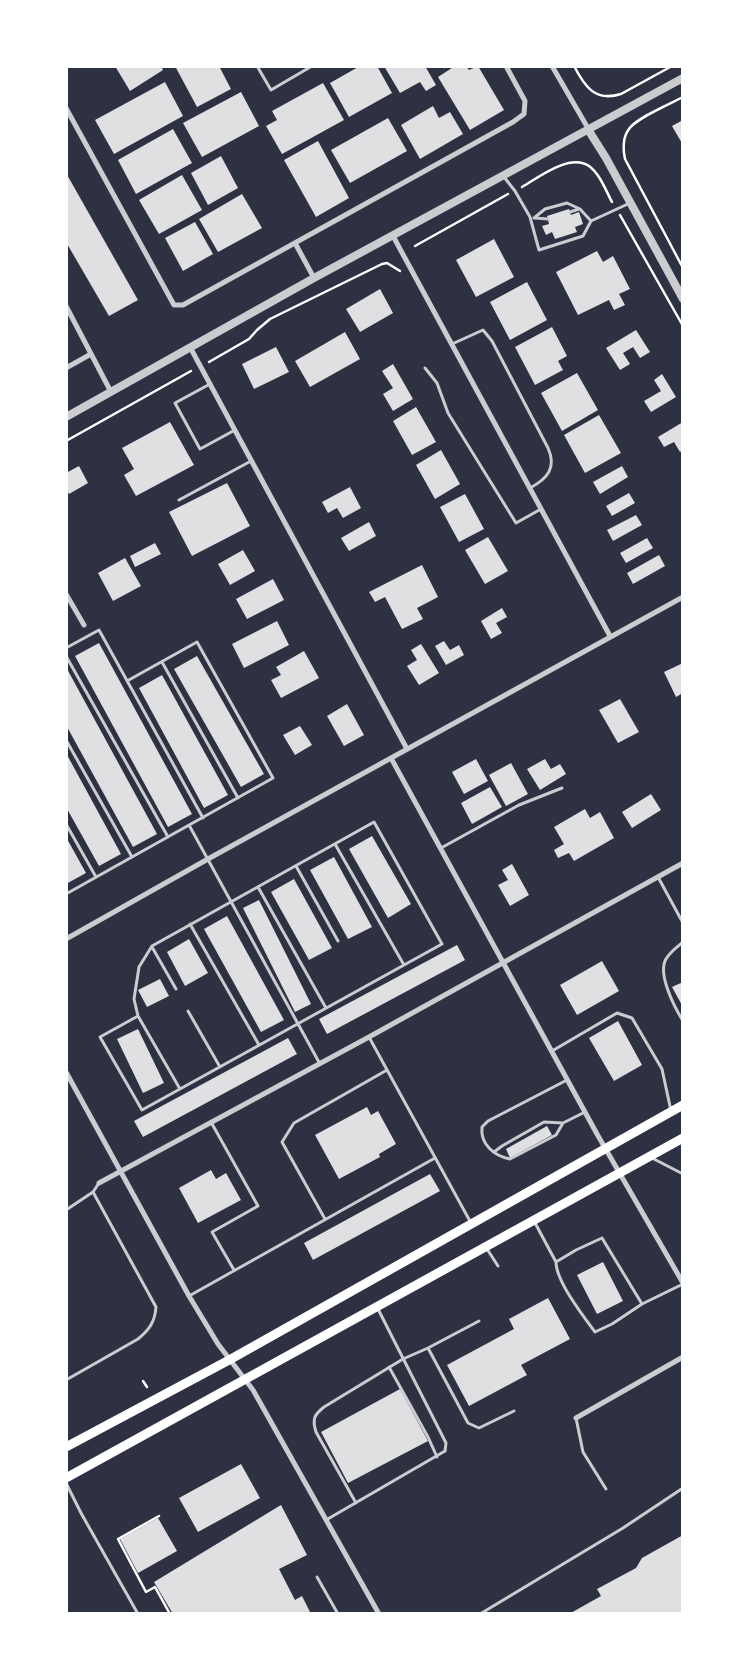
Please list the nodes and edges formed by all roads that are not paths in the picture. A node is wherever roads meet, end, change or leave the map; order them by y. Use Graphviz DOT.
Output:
graph roads {
  1 [pos="257,66"];
  2 [pos="312,66"];
  3 [pos="506,66"];
  4 [pos="552,66"];
  5 [pos="306,68"];
  6 [pos="683,78"];
  7 [pos="66,108"];
  8 [pos="589,131"];
  9 [pos="503,176"];
  10 [pos="630,203"];
  11 [pos="580,209"];
  12 [pos="570,212"];
  13 [pos="532,218"];
  14 [pos="548,219"];
  15 [pos="591,220"];
  16 [pos="393,236"];
  17 [pos="295,243"];
  18 [pos="314,278"];
  19 [pos="683,298"];
  20 [pos="66,306"];
  21 [pos="452,344"];
  22 [pos="190,347"];
  23 [pos="91,354"];
  24 [pos="66,368"];
  25 [pos="425,368"];
  26 [pos="210,384"];
  27 [pos="111,392"];
  28 [pos="66,417"];
  29 [pos="235,430"];
  30 [pos="252,461"];
  31 [pos="530,488"];
  32 [pos="179,500"];
  33 [pos="541,509"];
  34 [pos="66,594"];
  35 [pos="683,597"];
  36 [pos="84,625"];
  37 [pos="610,636"];
  38 [pos="66,648"];
  39 [pos="66,656"];
  40 [pos="162,662"];
  41 [pos="127,681"];
  42 [pos="67,742"];
  43 [pos="406,749"];
  44 [pos="391,758"];
  45 [pos="562,788"];
  46 [pos="238,798"];
  47 [pos="203,818"];
  48 [pos="66,824"];
  49 [pos="189,825"];
  50 [pos="168,837"];
  51 [pos="335,844"];
  52 [pos="441,848"];
  53 [pos="132,857"];
  54 [pos="208,859"];
  55 [pos="683,863"];
  56 [pos="296,866"];
  57 [pos="96,877"];
  58 [pos="658,877"];
  59 [pos="258,887"];
  60 [pos="66,894"];
  61 [pos="232,902"];
  62 [pos="683,923"];
  63 [pos="190,924"];
  64 [pos="66,939"];
  65 [pos="338,942"];
  66 [pos="683,942"];
  67 [pos="152,946"];
  68 [pos="504,962"];
  69 [pos="404,965"];
  70 [pos="176,989"];
  71 [pos="326,1008"];
  72 [pos="188,1011"];
  73 [pos="138,1016"];
  74 [pos="683,1021"];
  75 [pos="298,1024"];
  76 [pos="369,1038"];
  77 [pos="259,1046"];
  78 [pos="552,1051"];
  79 [pos="320,1064"];
  80 [pos="220,1067"];
  81 [pos="386,1070"];
  82 [pos="66,1072"];
  83 [pos="568,1080"];
  84 [pos="180,1089"];
  85 [pos="683,1105"];
  86 [pos="672,1111"];
  87 [pos="586,1112"];
  88 [pos="210,1122"];
  89 [pos="563,1124"];
  90 [pos="683,1138"];
  91 [pos="606,1148"];
  92 [pos="494,1152"];
  93 [pos="649,1157"];
  94 [pos="435,1158"];
  95 [pos="120,1171"];
  96 [pos="620,1174"];
  97 [pos="683,1174"];
  98 [pos="99,1183"];
  99 [pos="93,1192"];
  100 [pos="66,1210"];
  101 [pos="326,1219"];
  102 [pos="533,1220"];
  103 [pos="472,1224"];
  104 [pos="486,1246"];
  105 [pos="556,1262"];
  106 [pos="498,1266"];
  107 [pos="234,1270"];
  108 [pos="683,1284"];
  109 [pos="189,1296"];
  110 [pos="642,1304"];
  111 [pos="377,1306"];
  112 [pos="479,1321"];
  113 [pos="428,1348"];
  114 [pos="683,1358"];
  115 [pos="231,1359"];
  116 [pos="403,1359"];
  117 [pos="389,1367"];
  118 [pos="244,1379"];
  119 [pos="66,1380"];
  120 [pos="514,1411"];
  121 [pos="576,1418"];
  122 [pos="66,1447"];
  123 [pos="436,1457"];
  124 [pos="66,1478"];
  125 [pos="66,1483"];
  126 [pos="683,1488"];
  127 [pos="606,1489"];
  128 [pos="356,1502"];
  129 [pos="326,1520"];
  130 [pos="318,1577"];
  131 [pos="138,1614"];
  132 [pos="338,1614"];
  133 [pos="379,1614"];
  134 [pos="480,1614"];
  1 -- 5 [label="lane"];
  2 -- 5 [label="lane"];
  3 -- 17 [label="street"];
  4 -- 8 [label="street"];
  6 -- 8 [label="street"];
  7 -- 17 [label="street"];
  8 -- 9 [label="street"];
  8 -- 10 [label="street"];
  9 -- 13 [label="lane"];
  9 -- 16 [label="street"];
  10 -- 15 [label="lane"];
  10 -- 19 [label="street"];
  11 -- 12 [label="lane"];
  11 -- 13 [label="lane"];
  11 -- 15 [label="lane"];
  13 -- 14 [label="lane"];
  13 -- 15 [label="lane"];
  16 -- 18 [label="street"];
  16 -- 21 [label="street"];
  17 -- 18 [label="street"];
  18 -- 22 [label="street"];
  20 -- 23 [label="street"];
  21 -- 31 [label="street"];
  21 -- 31 [label="lane"];
  22 -- 26 [label="street"];
  22 -- 27 [label="street"];
  23 -- 24 [label="street"];
  23 -- 27 [label="street"];
  25 -- 33 [label="lane"];
  26 -- 29 [label="street"];
  26 -- 29 [label="lane"];
  27 -- 28 [label="street"];
  29 -- 30 [label="street"];
  30 -- 32 [label="lane"];
  30 -- 43 [label="street"];
  31 -- 33 [label="street"];
  33 -- 37 [label="street"];
  34 -- 36 [label="street"];
  35 -- 37 [label="street"];
  37 -- 43 [label="street"];
  38 -- 41 [label="lane"];
  39 -- 50 [label="lane"];
  40 -- 41 [label="lane"];
  40 -- 46 [label="lane"];
  40 -- 46 [label="lane"];
  41 -- 47 [label="lane"];
  42 -- 53 [label="lane"];
  43 -- 44 [label="street"];
  44 -- 52 [label="street"];
  44 -- 54 [label="street"];
  45 -- 52 [label="lane"];
  46 -- 47 [label="lane"];
  47 -- 49 [label="lane"];
  48 -- 57 [label="lane"];
  49 -- 50 [label="lane"];
  49 -- 54 [label="lane"];
  50 -- 53 [label="lane"];
  51 -- 56 [label="lane"];
  51 -- 69 [label="lane"];
  51 -- 69 [label="lane"];
  52 -- 68 [label="street"];
  53 -- 57 [label="lane"];
  54 -- 61 [label="lane"];
  54 -- 64 [label="street"];
  55 -- 58 [label="street"];
  56 -- 59 [label="lane"];
  56 -- 65 [label="lane"];
  57 -- 60 [label="lane"];
  58 -- 62 [label="lane"];
  58 -- 68 [label="street"];
  59 -- 61 [label="lane"];
  59 -- 71 [label="lane"];
  61 -- 63 [label="lane"];
  61 -- 75 [label="lane"];
  63 -- 67 [label="lane"];
  63 -- 77 [label="lane"];
  66 -- 74 [label="lane"];
  67 -- 70 [label="lane"];
  67 -- 73 [label="lane"];
  68 -- 76 [label="street"];
  68 -- 78 [label="street"];
  69 -- 71 [label="lane"];
  71 -- 75 [label="lane"];
  72 -- 80 [label="lane"];
  73 -- 84 [label="lane"];
  73 -- 84 [label="lane"];
  75 -- 77 [label="lane"];
  75 -- 79 [label="lane"];
  76 -- 79 [label="street"];
  76 -- 81 [label="lane"];
  77 -- 80 [label="lane"];
  78 -- 83 [label="street"];
  78 -- 86 [label="lane"];
  79 -- 88 [label="street"];
  80 -- 84 [label="lane"];
  81 -- 94 [label="lane"];
  81 -- 101 [label="lane"];
  82 -- 95 [label="street"];
  83 -- 87 [label="street"];
  83 -- 92 [label="lane"];
  85 -- 86 [label="main road"];
  86 -- 91 [label="main road"];
  87 -- 89 [label="lane"];
  87 -- 91 [label="street"];
  88 -- 95 [label="street"];
  88 -- 107 [label="lane"];
  89 -- 92 [label="lane"];
  89 -- 92 [label="lane"];
  90 -- 93 [label="main road"];
  91 -- 96 [label="street"];
  91 -- 103 [label="main road"];
  93 -- 96 [label="main road"];
  93 -- 97 [label="lane"];
  94 -- 101 [label="lane"];
  94 -- 103 [label="lane"];
  95 -- 98 [label="street"];
  95 -- 109 [label="street"];
  96 -- 102 [label="main road"];
  96 -- 108 [label="street"];
  98 -- 99 [label="lane"];
  99 -- 100 [label="lane"];
  99 -- 119 [label="lane"];
  101 -- 107 [label="lane"];
  102 -- 104 [label="main road"];
  102 -- 105 [label="lane"];
  103 -- 115 [label="main road"];
  104 -- 106 [label="lane"];
  104 -- 111 [label="main road"];
  105 -- 110 [label="lane"];
  105 -- 110 [label="lane"];
  107 -- 109 [label="lane"];
  108 -- 110 [label="lane"];
  109 -- 115 [label="street"];
  111 -- 116 [label="lane"];
  111 -- 118 [label="main road"];
  112 -- 113 [label="lane"];
  113 -- 116 [label="lane"];
  113 -- 120 [label="lane"];
  114 -- 121 [label="street"];
  115 -- 118 [label="street"];
  115 -- 122 [label="main road"];
  116 -- 117 [label="lane"];
  116 -- 123 [label="lane"];
  117 -- 123 [label="lane"];
  117 -- 128 [label="lane"];
  118 -- 124 [label="main road"];
  118 -- 129 [label="street"];
  121 -- 127 [label="lane"];
  123 -- 128 [label="lane"];
  125 -- 131 [label="lane"];
  126 -- 134 [label="lane"];
  128 -- 129 [label="lane"];
  129 -- 133 [label="street"];
  130 -- 132 [label="lane"];
}
